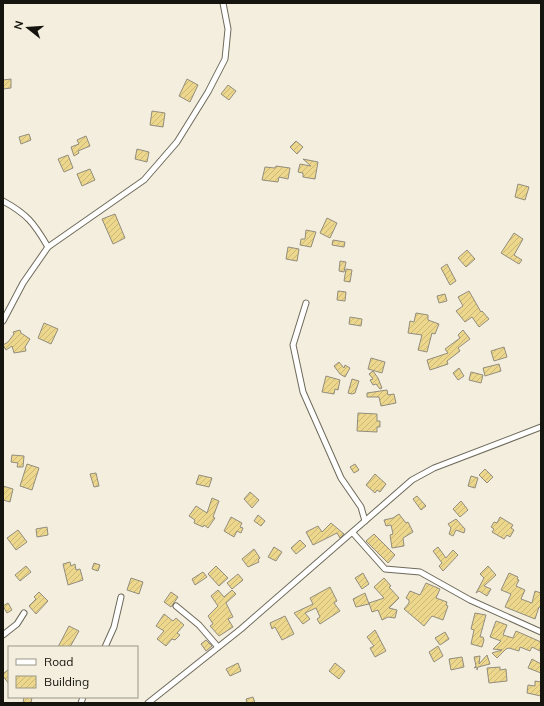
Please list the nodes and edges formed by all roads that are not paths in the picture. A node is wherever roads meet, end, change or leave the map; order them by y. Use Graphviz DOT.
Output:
graph roads {
  1 [pos="223,3"];
  2 [pos="3,201"];
  3 [pos="48,247"];
  4 [pos="306,304"];
  5 [pos="3,321"];
  6 [pos="541,427"];
  7 [pos="365,521"];
  8 [pos="353,533"];
  9 [pos="121,597"];
  10 [pos="176,606"];
  11 [pos="24,613"];
  12 [pos="541,632"];
  13 [pos="3,635"];
  14 [pos="105,646"];
  15 [pos="218,647"];
  16 [pos="148,703"];
  1 -- 3 [label="street"];
  2 -- 3 [label="street"];
  3 -- 5 [label="street"];
  4 -- 7 [label="street"];
  6 -- 7 [label="street"];
  7 -- 8 [label="street"];
  8 -- 12 [label="street"];
  8 -- 15 [label="street"];
  9 -- 14 [label="street"];
  10 -- 15 [label="street"];
  11 -- 13 [label="street"];
  15 -- 16 [label="street"];
}
